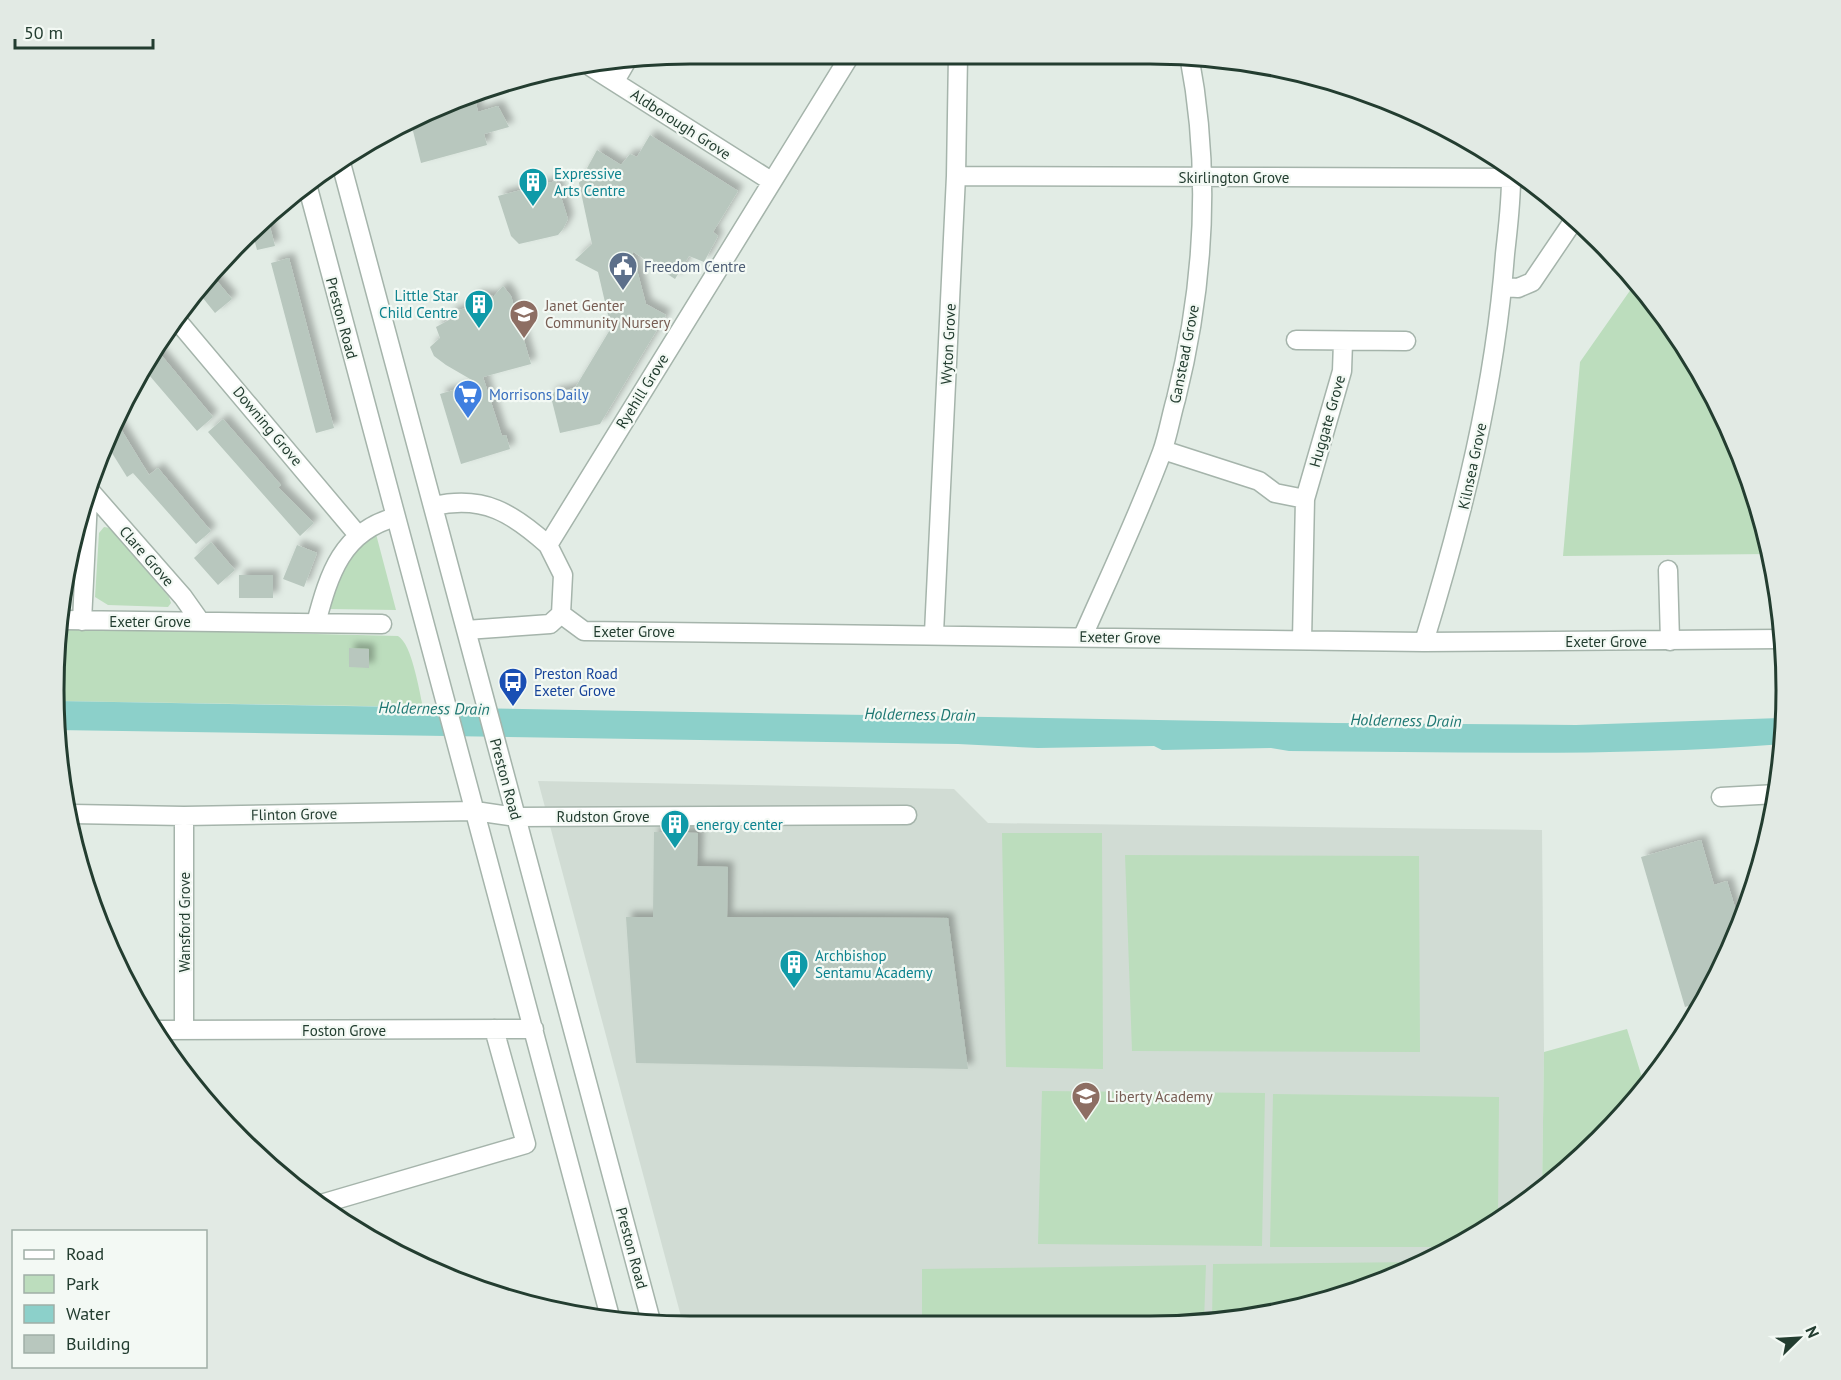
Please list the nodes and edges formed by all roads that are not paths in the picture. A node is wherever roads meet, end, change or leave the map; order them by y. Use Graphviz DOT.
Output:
graph roads {
  1 [pos="845,64"];
  2 [pos="958,64"];
  3 [pos="1191,66"];
  4 [pos="622,69"];
  5 [pos="599,72"];
  6 [pos="615,81"];
  7 [pos="344,169"];
  8 [pos="1505,174"];
  9 [pos="956,176"];
  10 [pos="1202,177"];
  11 [pos="771,181"];
  12 [pos="1515,182"];
  13 [pos="310,194"];
  14 [pos="1570,227"];
  15 [pos="1503,287"];
  16 [pos="182,326"];
  17 [pos="1296,340"];
  18 [pos="1406,341"];
  19 [pos="1343,342"];
  20 [pos="1163,450"];
  21 [pos="95,497"];
  22 [pos="1305,499"];
  23 [pos="434,506"];
  24 [pos="396,517"];
  25 [pos="87,526"];
  26 [pos="358,535"];
  27 [pos="548,545"];
  28 [pos="1668,570"];
  29 [pos="561,614"];
  30 [pos="69,620"];
  31 [pos="82,621"];
  32 [pos="200,621"];
  33 [pos="315,622"];
  34 [pos="382,624"];
  35 [pos="466,630"];
  36 [pos="934,633"];
  37 [pos="1083,636"];
  38 [pos="1774,639"];
  39 [pos="1302,640"];
  40 [pos="1670,641"];
  41 [pos="1424,642"];
  42 [pos="1767,795"];
  43 [pos="1721,797"];
  44 [pos="475,812"];
  45 [pos="77,814"];
  46 [pos="907,815"];
  47 [pos="184,816"];
  48 [pos="516,817"];
  49 [pos="184,1029"];
  50 [pos="494,1029"];
  51 [pos="534,1029"];
  52 [pos="165,1030"];
  53 [pos="335,1205"];
  54 [pos="608,1310"];
  55 [pos="649,1314"];
  1 -- 11 [label="street, Ryehill Grove"];
  2 -- 9 [label="street, Wyton Grove"];
  3 -- 10 [label="street, Ganstead Grove"];
  4 -- 6 [label="street"];
  5 -- 6 [label="street, Aldborough Grove"];
  6 -- 11 [label="street, Aldborough Grove"];
  7 -- 23 [label="street, Preston Road"];
  8 -- 10 [label="street, Skirlington Grove"];
  9 -- 10 [label="street, Skirlington Grove"];
  9 -- 36 [label="street, Wyton Grove"];
  10 -- 20 [label="street, Ganstead Grove"];
  11 -- 27 [label="street, Ryehill Grove"];
  12 -- 15 [label="street, Kilnsea Grove"];
  13 -- 24 [label="street, Preston Road"];
  14 -- 15 [label="street"];
  15 -- 41 [label="street, Kilnsea Grove"];
  16 -- 26 [label="street, Downing Grove"];
  17 -- 19 [label="street"];
  18 -- 19 [label="street"];
  19 -- 22 [label="street, Huggate Grove"];
  20 -- 22 [label="street"];
  20 -- 37 [label="street, Ganstead Grove"];
  21 -- 32 [label="street, Clare Grove"];
  22 -- 39 [label="street, Huggate Grove"];
  23 -- 27 [label="street"];
  23 -- 35 [label="street, Preston Road"];
  24 -- 26 [label="street"];
  24 -- 44 [label="street, Preston Road"];
  25 -- 31 [label="street"];
  26 -- 33 [label="street"];
  27 -- 29 [label="street"];
  28 -- 40 [label="street"];
  29 -- 35 [label="street"];
  29 -- 36 [label="street, Exeter Grove"];
  30 -- 31 [label="street, Exeter Grove"];
  31 -- 32 [label="street, Exeter Grove"];
  32 -- 33 [label="street, Exeter Grove"];
  33 -- 34 [label="street, Exeter Grove"];
  35 -- 48 [label="street, Preston Road"];
  36 -- 37 [label="street, Exeter Grove"];
  37 -- 39 [label="street, Exeter Grove"];
  38 -- 40 [label="street, Exeter Grove"];
  39 -- 41 [label="street, Exeter Grove"];
  40 -- 41 [label="street, Exeter Grove"];
  42 -- 43 [label="street"];
  44 -- 47 [label="street, Flinton Grove"];
  44 -- 48 [label="street, Flinton Grove"];
  44 -- 51 [label="street, Preston Road"];
  45 -- 47 [label="street, Flinton Grove"];
  46 -- 48 [label="street, Rudston Grove"];
  47 -- 49 [label="street, Wansford Grove"];
  48 -- 55 [label="street, Preston Road"];
  49 -- 50 [label="street, Foston Grove"];
  49 -- 52 [label="street, Foston Grove"];
  50 -- 51 [label="street, Foston Grove"];
  50 -- 53 [label="street"];
  51 -- 54 [label="street, Preston Road"];
}
